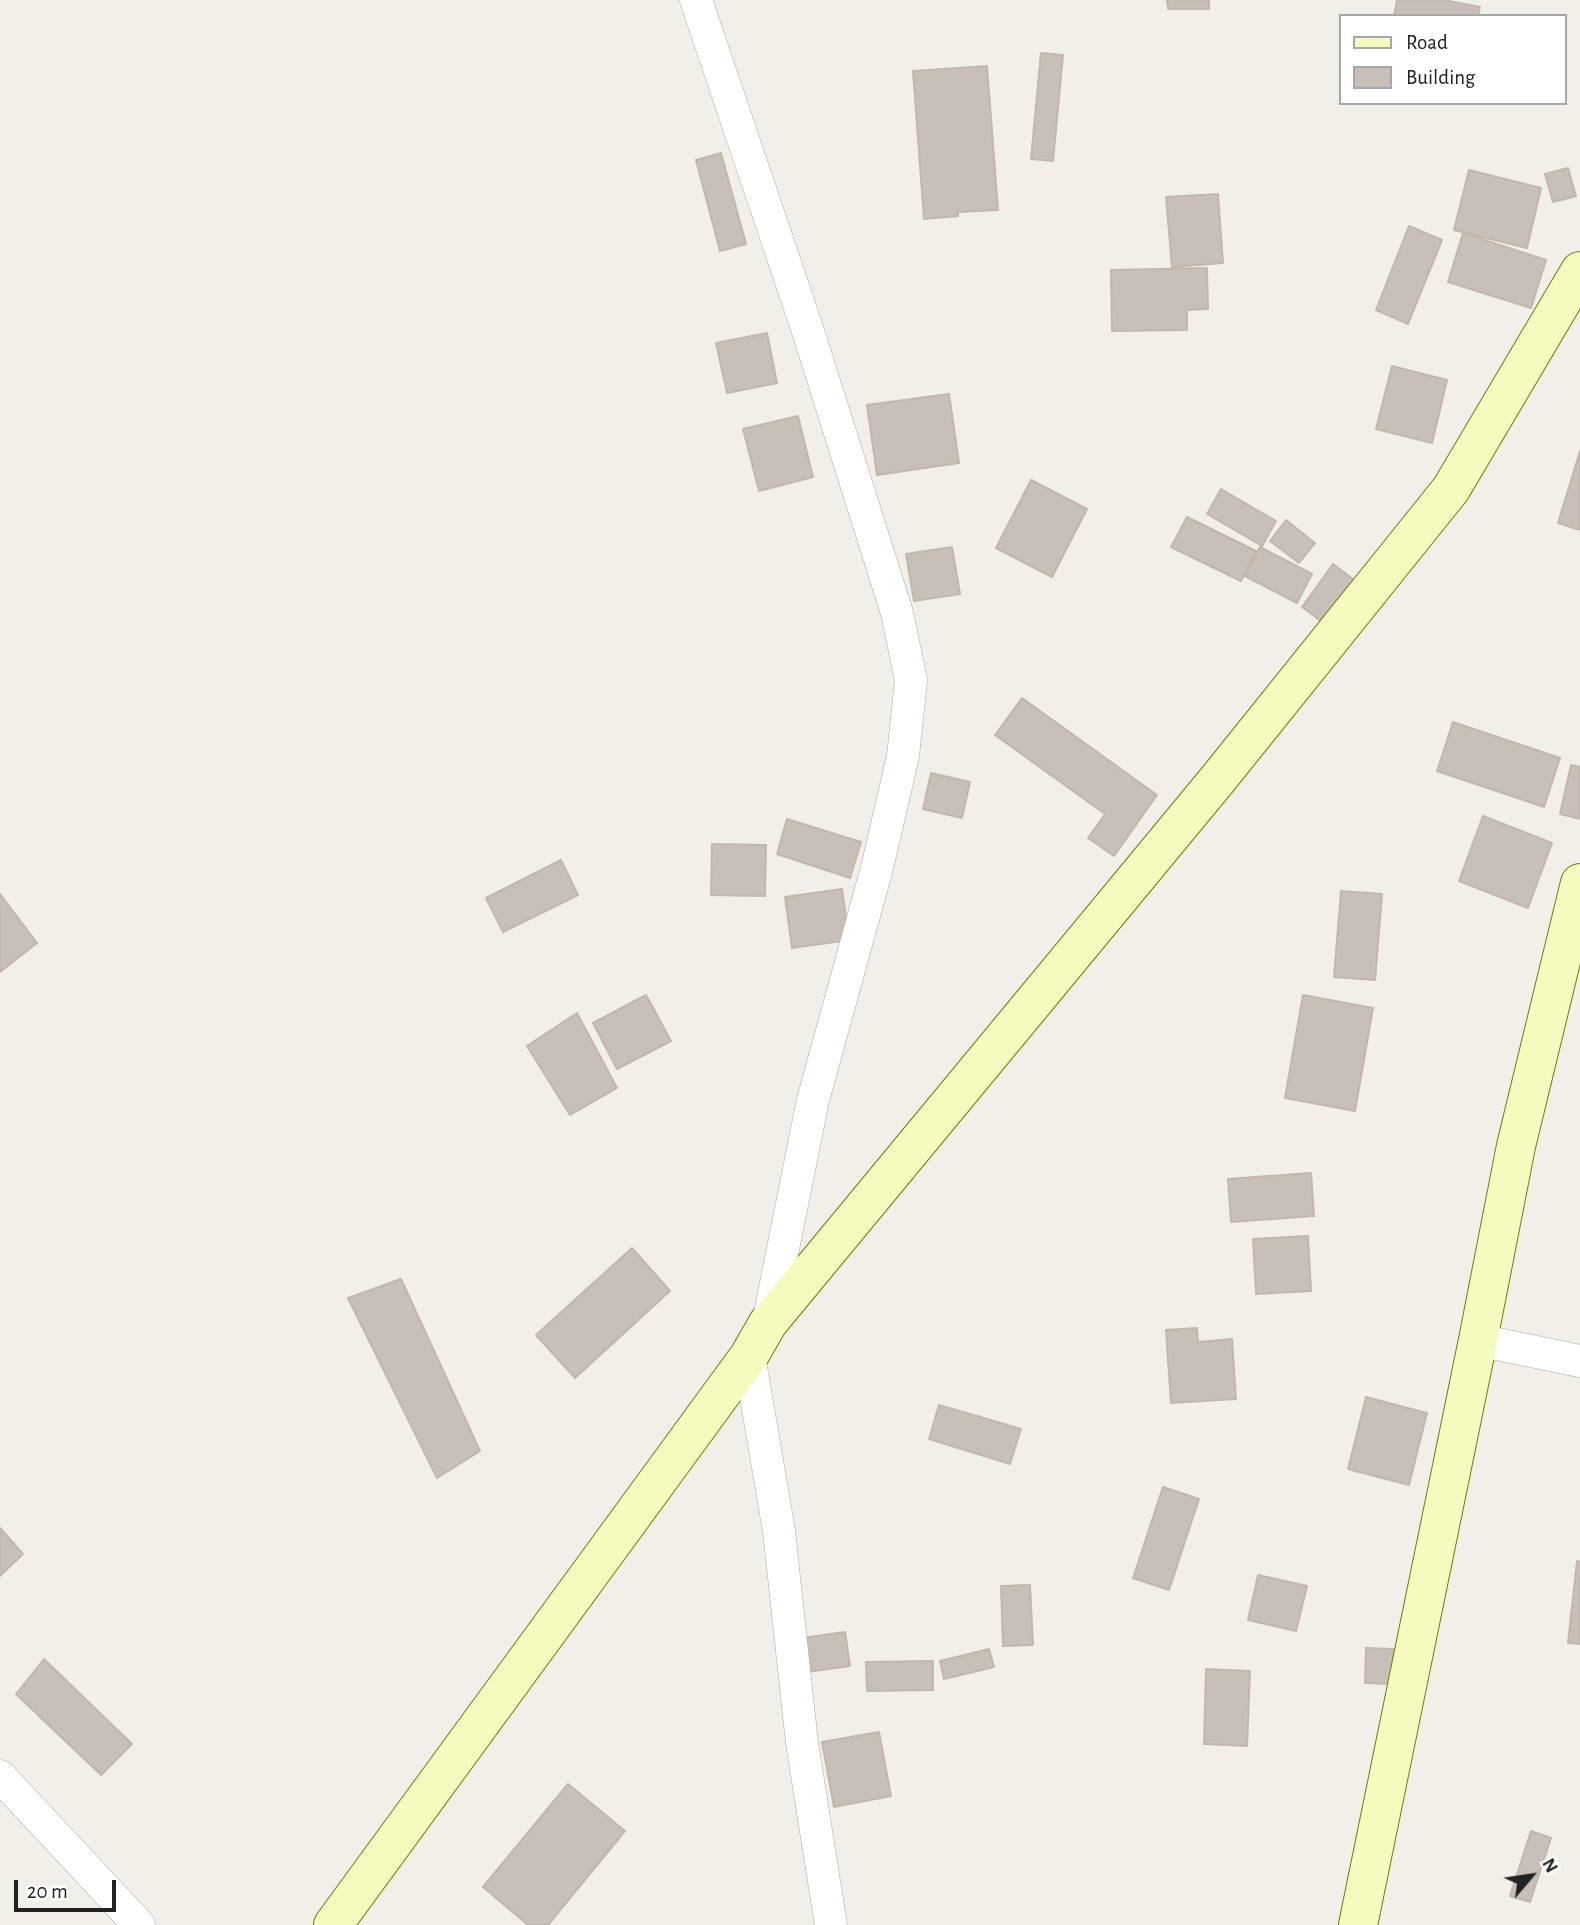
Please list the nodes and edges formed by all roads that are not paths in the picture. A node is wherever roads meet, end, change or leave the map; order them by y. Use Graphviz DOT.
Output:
graph roads {
  1 [pos="696,0"];
  2 [pos="1580,271"];
  3 [pos="1580,883"];
  4 [pos="768,1323"];
  5 [pos="1478,1340"];
  6 [pos="749,1356"];
  7 [pos="1580,1361"];
  8 [pos="0,1776"];
  9 [pos="139,1925"];
  10 [pos="333,1925"];
  11 [pos="831,1925"];
  12 [pos="1358,1925"];
  1 -- 4 [label="street"];
  2 -- 4 [label="street"];
  3 -- 5 [label="street"];
  4 -- 6 [label="street"];
  5 -- 7 [label="street"];
  5 -- 12 [label="street"];
  6 -- 10 [label="street"];
  6 -- 11 [label="street"];
  8 -- 9 [label="street"];
}
